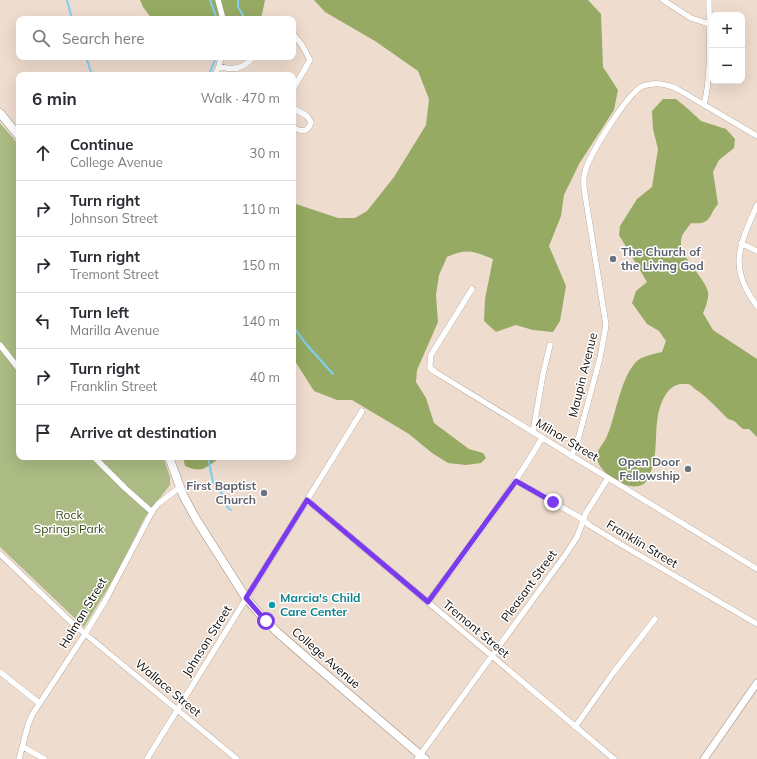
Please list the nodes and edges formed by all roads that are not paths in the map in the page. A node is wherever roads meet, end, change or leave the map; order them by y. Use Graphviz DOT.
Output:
graph roads {
  1 [pos="218,0"];
  2 [pos="663,0"];
  3 [pos="709,0"];
  4 [pos="709,12"];
  5 [pos="222,16"];
  6 [pos="709,24"];
  7 [pos="296,38"];
  8 [pos="220,60"];
  9 [pos="251,60"];
  10 [pos="219,66"];
  11 [pos="216,72"];
  12 [pos="296,84"];
  13 [pos="704,104"];
  14 [pos="296,110"];
  15 [pos="0,113"];
  16 [pos="296,128"];
  17 [pos="16,132"];
  18 [pos="757,136"];
  19 [pos="757,204"];
  20 [pos="741,243"];
  21 [pos="757,251"];
  22 [pos="472,289"];
  23 [pos="757,306"];
  24 [pos="0,345"];
  25 [pos="550,345"];
  26 [pos="16,365"];
  27 [pos="362,411"];
  28 [pos="533,432"];
  29 [pos="542,438"];
  30 [pos="571,456"];
  31 [pos="97,460"];
  32 [pos="170,460"];
  33 [pos="608,478"];
  34 [pos="516,481"];
  35 [pos="180,487"];
  36 [pos="307,500"];
  37 [pos="152,512"];
  38 [pos="583,520"];
  39 [pos="0,554"];
  40 [pos="757,569"];
  41 [pos="246,598"];
  42 [pos="428,602"];
  43 [pos="655,619"];
  44 [pos="757,624"];
  45 [pos="85,634"];
  46 [pos="492,657"];
  47 [pos="0,672"];
  48 [pos="757,683"];
  49 [pos="39,702"];
  50 [pos="178,710"];
  51 [pos="576,726"];
  52 [pos="23,747"];
  53 [pos="421,758"];
  54 [pos="20,759"];
  55 [pos="44,759"];
  56 [pos="147,759"];
  57 [pos="237,759"];
  58 [pos="614,759"];
  59 [pos="704,759"];
  1 -- 5 [label="street"];
  2 -- 6 [label="street"];
  3 -- 4 [label="street"];
  6 -- 13 [label="street"];
  7 -- 12 [label="street"];
  8 -- 10 [label="street"];
  9 -- 10 [label="street"];
  10 -- 11 [label="street"];
  13 -- 18 [label="street"];
  13 -- 30 [label="street, Maupin Avenue"];
  14 -- 16 [label="street"];
  15 -- 17 [label="main road"];
  19 -- 20 [label="street"];
  20 -- 21 [label="street"];
  20 -- 23 [label="street"];
  22 -- 28 [label="street, Milnor Street"];
  24 -- 26 [label="street"];
  25 -- 28 [label="street"];
  27 -- 36 [label="street, Johnson Street"];
  28 -- 29 [label="street, Milnor Street"];
  29 -- 30 [label="street, Milnor Street"];
  29 -- 34 [label="street"];
  30 -- 33 [label="street, Milnor Street"];
  31 -- 37 [label="street"];
  32 -- 35 [label="main road, College Avenue"];
  33 -- 38 [label="street, Pleasant Street"];
  33 -- 40 [label="street, Milnor Street"];
  34 -- 38 [label="street, Franklin Street"];
  34 -- 42 [label="street"];
  35 -- 37 [label="street, Holman Street"];
  35 -- 41 [label="main road, College Avenue"];
  36 -- 41 [label="street, Johnson Street"];
  36 -- 42 [label="street, Tremont Street"];
  37 -- 45 [label="street, Holman Street"];
  38 -- 44 [label="street, Franklin Street"];
  38 -- 46 [label="street, Pleasant Street"];
  39 -- 45 [label="street, Wallace Street"];
  41 -- 50 [label="street, Johnson Street"];
  41 -- 53 [label="main road, College Avenue"];
  42 -- 46 [label="street, Tremont Street"];
  43 -- 51 [label="street"];
  45 -- 49 [label="street, Holman Street"];
  45 -- 50 [label="street, Wallace Street"];
  46 -- 51 [label="street, Tremont Street"];
  46 -- 53 [label="street, Pleasant Street"];
  47 -- 49 [label="street"];
  48 -- 59 [label="street"];
  49 -- 52 [label="street, Holman Street"];
  50 -- 56 [label="street, Johnson Street"];
  50 -- 57 [label="street, Wallace Street"];
  51 -- 58 [label="street, Tremont Street"];
  52 -- 54 [label="street, Holman Street"];
  52 -- 55 [label="street"];
}
